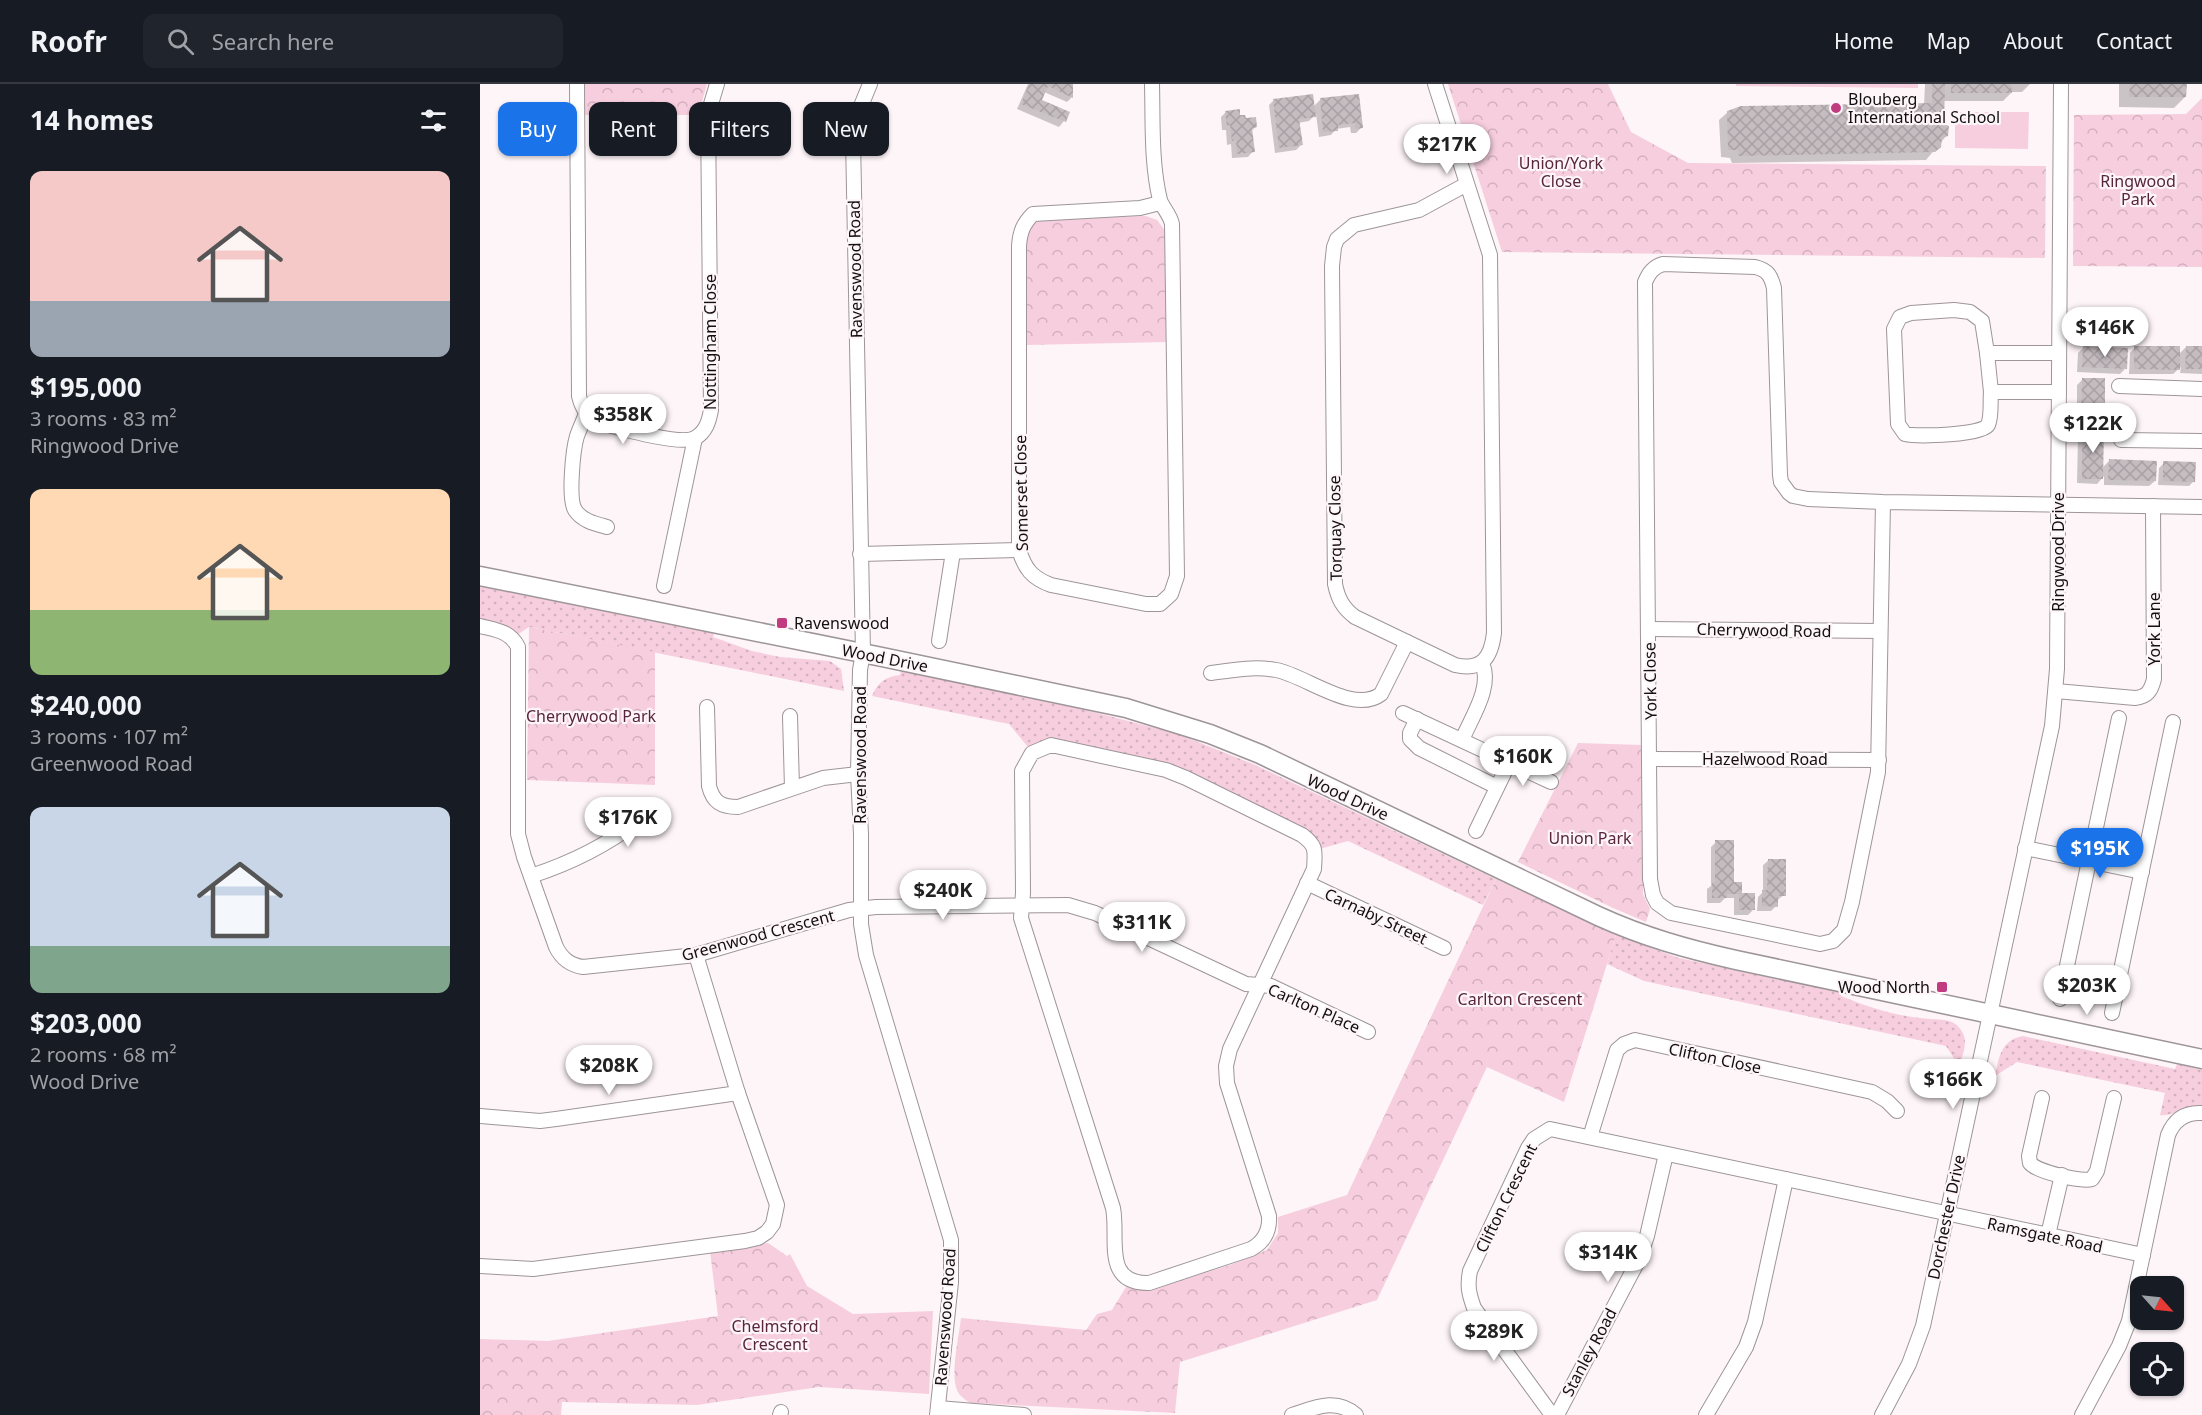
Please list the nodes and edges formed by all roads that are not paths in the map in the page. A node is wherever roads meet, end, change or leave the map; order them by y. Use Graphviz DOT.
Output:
graph roads {
  1 [pos="577,84"];
  2 [pos="717,84"];
  3 [pos="870,84"];
  4 [pos="1152,84"];
  5 [pos="1435,84"];
  6 [pos="2061,84"];
  7 [pos="1467,184"];
  8 [pos="1160,203"];
  9 [pos="1987,353"];
  10 [pos="2059,353"];
  11 [pos="2119,387"];
  12 [pos="2202,389"];
  13 [pos="1991,392"];
  14 [pos="2059,392"];
  15 [pos="586,414"];
  16 [pos="696,438"];
  17 [pos="2121,440"];
  18 [pos="2202,441"];
  19 [pos="1883,502"];
  20 [pos="2058,503"];
  21 [pos="2153,506"];
  22 [pos="2202,507"];
  23 [pos="607,527"];
  24 [pos="1019,550"];
  25 [pos="953,552"];
  26 [pos="860,554"];
  27 [pos="480,576"];
  28 [pos="664,586"];
  29 [pos="480,626"];
  30 [pos="1649,628"];
  31 [pos="1880,631"];
  32 [pos="939,641"];
  33 [pos="1407,642"];
  34 [pos="863,652"];
  35 [pos="1482,663"];
  36 [pos="1211,673"];
  37 [pos="2056,691"];
  38 [pos="707,707"];
  39 [pos="1403,713"];
  40 [pos="790,716"];
  41 [pos="2119,718"];
  42 [pos="1417,719"];
  43 [pos="2173,722"];
  44 [pos="1462,740"];
  45 [pos="1651,759"];
  46 [pos="1879,760"];
  47 [pos="1509,763"];
  48 [pos="858,774"];
  49 [pos="1551,782"];
  50 [pos="1497,787"];
  51 [pos="792,789"];
  52 [pos="639,820"];
  53 [pos="1476,831"];
  54 [pos="2025,848"];
  55 [pos="2089,861"];
  56 [pos="2142,872"];
  57 [pos="531,876"];
  58 [pos="1307,883"];
  59 [pos="1022,904"];
  60 [pos="862,909"];
  61 [pos="1444,948"];
  62 [pos="696,955"];
  63 [pos="1259,985"];
  64 [pos="2060,999"];
  65 [pos="2112,1012"];
  66 [pos="1989,1013"];
  67 [pos="1368,1032"];
  68 [pos="2202,1059"];
  69 [pos="738,1094"];
  70 [pos="2042,1098"];
  71 [pos="2114,1098"];
  72 [pos="1897,1112"];
  73 [pos="2202,1113"];
  74 [pos="480,1116"];
  75 [pos="1590,1137"];
  76 [pos="1666,1154"];
  77 [pos="2062,1175"];
  78 [pos="1785,1179"];
  79 [pos="1948,1214"];
  80 [pos="2048,1235"];
  81 [pos="2143,1255"];
  82 [pos="480,1266"];
  83 [pos="938,1412"];
  84 [pos="1024,1415"];
  85 [pos="1292,1415"];
  86 [pos="1356,1415"];
  87 [pos="1554,1415"];
  88 [pos="1706,1415"];
  89 [pos="1882,1415"];
  90 [pos="2082,1415"];
  1 -- 15 [label="street"];
  2 -- 16 [label="street, Nottingham Close"];
  3 -- 26 [label="street, Ravenswood Road"];
  4 -- 8 [label="street, Somerset Close"];
  5 -- 7 [label="street"];
  6 -- 10 [label="street, Ringwood Drive"];
  7 -- 33 [label="street, Torquay Close"];
  7 -- 35 [label="street"];
  8 -- 24 [label="street, Somerset Close"];
  8 -- 24 [label="street, Somerset Close"];
  9 -- 10 [label="street"];
  9 -- 13 [label="street"];
  9 -- 13 [label="street"];
  10 -- 14 [label="street, Ringwood Drive"];
  11 -- 12 [label="street"];
  13 -- 14 [label="street"];
  14 -- 20 [label="street, Ringwood Drive"];
  15 -- 16 [label="street"];
  15 -- 23 [label="street"];
  16 -- 28 [label="street, Nottingham Close"];
  17 -- 18 [label="street"];
  19 -- 20 [label="street, York Close"];
  19 -- 30 [label="street, York Close"];
  19 -- 31 [label="street, York Close"];
  20 -- 21 [label="street, York Close"];
  20 -- 37 [label="street, Ringwood Drive"];
  21 -- 22 [label="street, York Close"];
  21 -- 37 [label="street, York Lane"];
  24 -- 25 [label="street"];
  25 -- 26 [label="street"];
  25 -- 32 [label="street"];
  26 -- 34 [label="street, Ravenswood Road"];
  27 -- 34 [label="street, Wood Drive"];
  29 -- 57 [label="street"];
  30 -- 31 [label="street, Cherrywood Road"];
  30 -- 45 [label="street, York Close"];
  31 -- 46 [label="street, York Close"];
  33 -- 35 [label="street, Torquay Close"];
  33 -- 36 [label="street"];
  34 -- 48 [label="street, Ravenswood Road"];
  34 -- 66 [label="street, Wood Drive"];
  35 -- 44 [label="street"];
  37 -- 54 [label="street, Ringwood Drive"];
  38 -- 51 [label="street"];
  39 -- 42 [label="street"];
  40 -- 51 [label="street"];
  41 -- 55 [label="street"];
  42 -- 44 [label="street"];
  42 -- 50 [label="street"];
  43 -- 56 [label="street"];
  44 -- 47 [label="street"];
  45 -- 46 [label="street, Hazelwood Road"];
  45 -- 46 [label="street, York Close"];
  47 -- 49 [label="street"];
  47 -- 50 [label="street"];
  48 -- 51 [label="street"];
  48 -- 60 [label="street, Ravenswood Road"];
  50 -- 53 [label="street"];
  52 -- 57 [label="street"];
  54 -- 55 [label="street"];
  54 -- 66 [label="street, Ringwood Drive"];
  55 -- 56 [label="street"];
  55 -- 64 [label="street"];
  56 -- 65 [label="street"];
  57 -- 62 [label="street, Greenwood Crescent"];
  58 -- 59 [label="street"];
  58 -- 61 [label="street, Carnaby Street"];
  58 -- 63 [label="street"];
  59 -- 60 [label="street, Greenwood Crescent"];
  59 -- 63 [label="street, Carlton Place"];
  59 -- 63 [label="street"];
  60 -- 62 [label="street, Greenwood Crescent"];
  60 -- 83 [label="street, Ravenswood Road"];
  62 -- 69 [label="street"];
  63 -- 67 [label="street, Carlton Place"];
  66 -- 68 [label="street, Wood Drive"];
  66 -- 79 [label="street, Dorchester Drive"];
  69 -- 74 [label="street"];
  69 -- 82 [label="street"];
  70 -- 77 [label="street"];
  71 -- 77 [label="street"];
  72 -- 75 [label="street, Clifton Close"];
  73 -- 81 [label="street"];
  75 -- 76 [label="street, Clifton Crescent"];
  75 -- 87 [label="street, Clifton Crescent"];
  76 -- 78 [label="street, Clifton Crescent"];
  76 -- 87 [label="street, Stanley Road"];
  77 -- 80 [label="street"];
  78 -- 79 [label="street, Clifton Crescent"];
  78 -- 88 [label="street"];
  79 -- 80 [label="street, Ramsgate Road"];
  79 -- 89 [label="street, Dorchester Drive"];
  80 -- 81 [label="street, Ramsgate Road"];
  81 -- 90 [label="street"];
  83 -- 84 [label="street"];
  85 -- 86 [label="street"];
}
